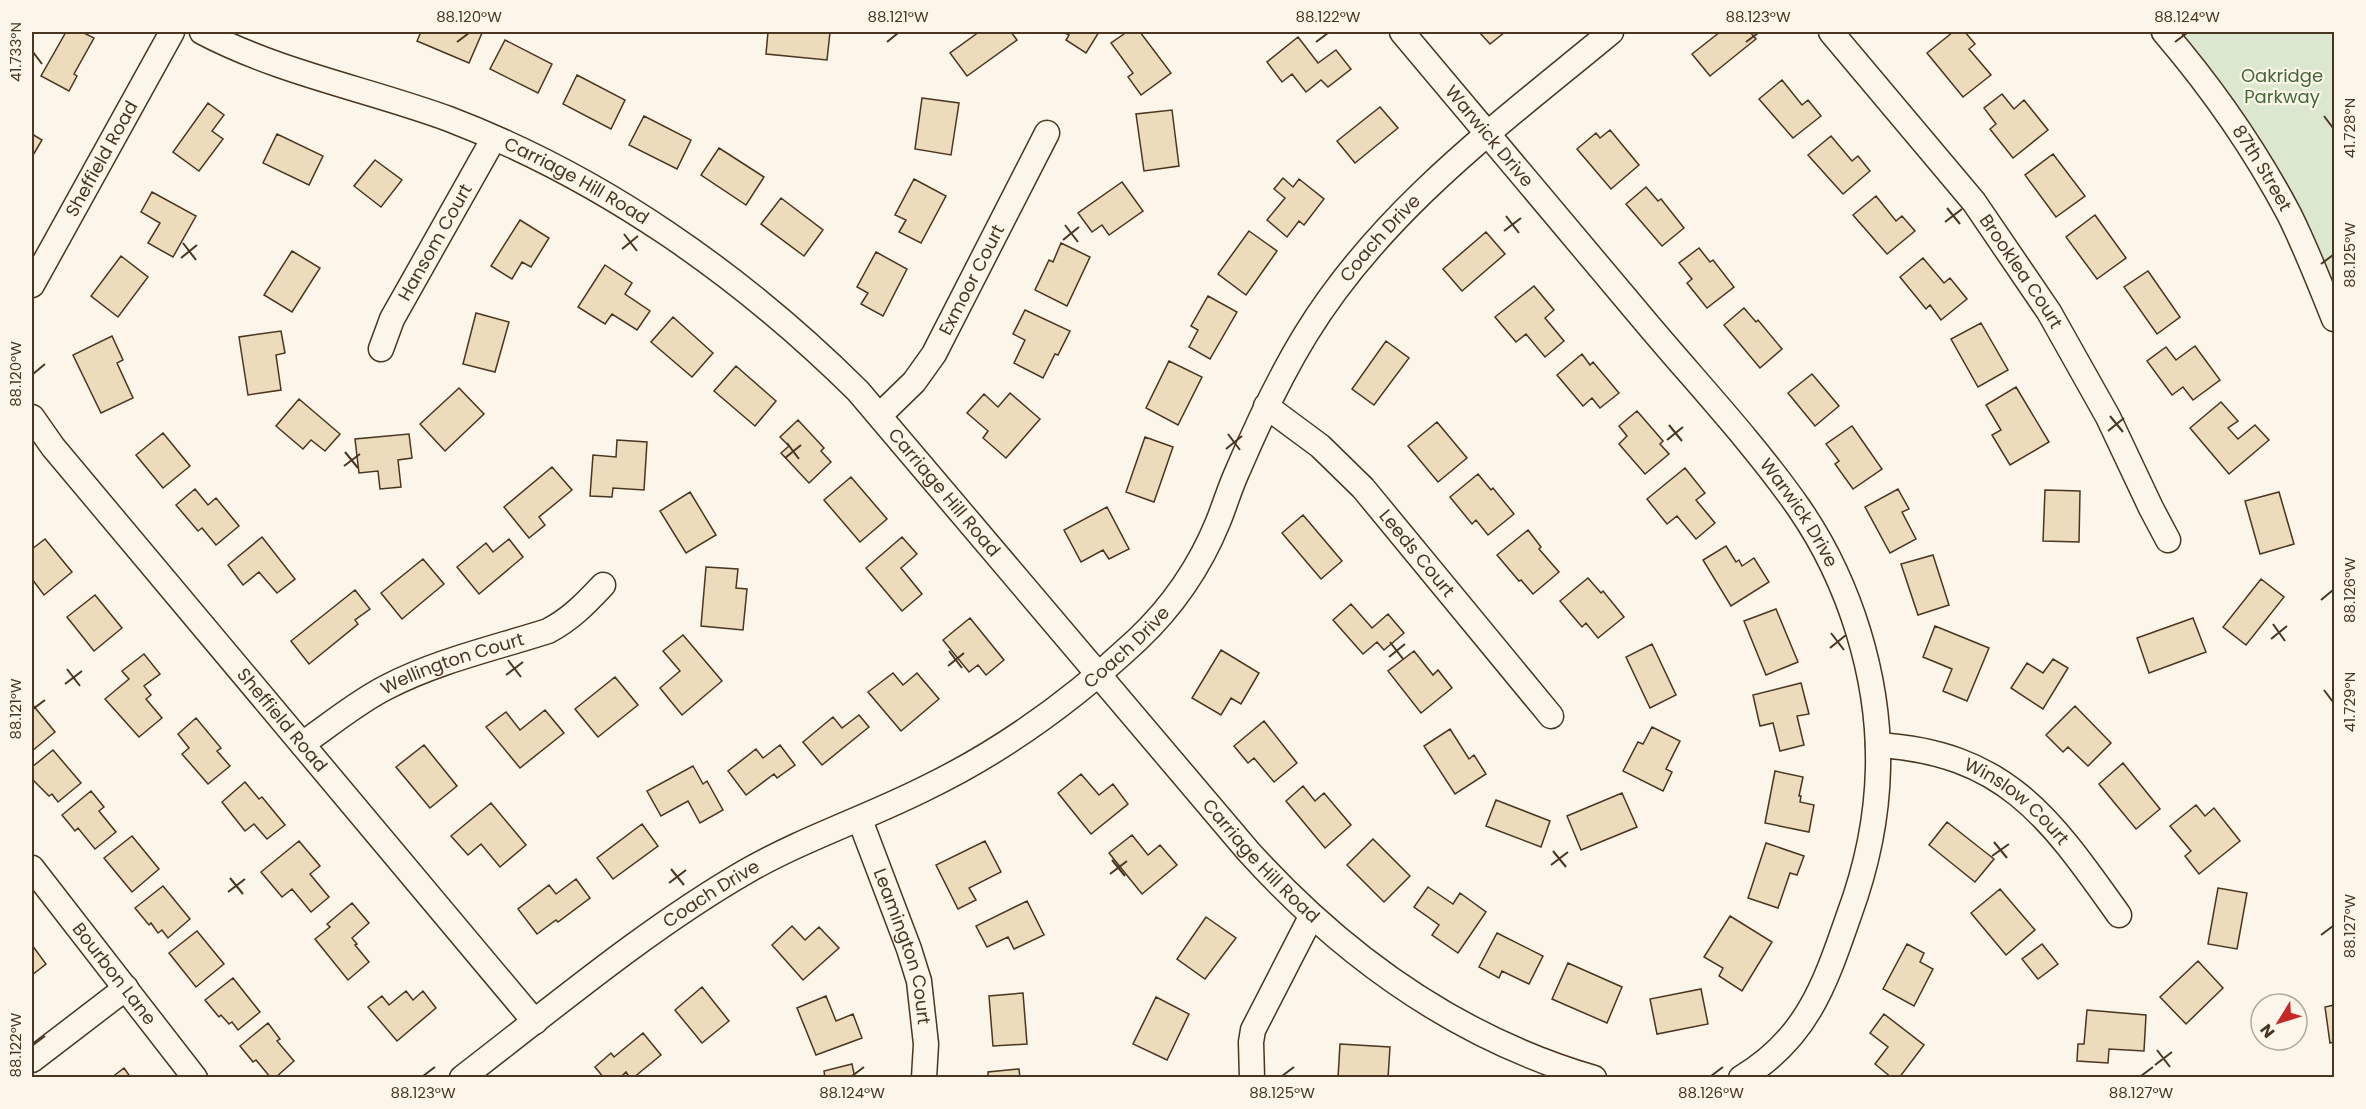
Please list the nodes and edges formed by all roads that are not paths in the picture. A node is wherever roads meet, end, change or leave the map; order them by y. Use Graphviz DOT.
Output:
graph roads {
  1 [pos="172,32"];
  2 [pos="202,32"];
  3 [pos="1402,32"];
  4 [pos="1611,32"];
  5 [pos="1831,32"];
  6 [pos="2164,32"];
  7 [pos="1047,133"];
  8 [pos="1488,134"];
  9 [pos="494,138"];
  10 [pos="32,283"];
  11 [pos="2334,320"];
  12 [pos="381,349"];
  13 [pos="1266,406"];
  14 [pos="880,415"];
  15 [pos="32,417"];
  16 [pos="2168,540"];
  17 [pos="603,585"];
  18 [pos="1098,674"];
  19 [pos="1551,716"];
  20 [pos="303,744"];
  21 [pos="1878,745"];
  22 [pos="860,820"];
  23 [pos="32,868"];
  24 [pos="2119,915"];
  25 [pos="1311,917"];
  26 [pos="126,988"];
  27 [pos="535,1022"];
  28 [pos="32,1060"];
  29 [pos="195,1077"];
  30 [pos="462,1077"];
  31 [pos="924,1077"];
  32 [pos="1252,1077"];
  33 [pos="1594,1077"];
  34 [pos="1741,1077"];
  1 -- 10 [label="street, Sheffield Road"];
  2 -- 9 [label="street, Carriage Hill Road"];
  3 -- 8 [label="street, Warwick Drive"];
  4 -- 8 [label="street, Coach Drive"];
  5 -- 16 [label="street, Brooklea Court"];
  6 -- 11 [label="street, 87th Street"];
  7 -- 14 [label="street, Exmoor Court"];
  8 -- 13 [label="street, Coach Drive"];
  8 -- 21 [label="street, Warwick Drive"];
  9 -- 12 [label="street, Hansom Court"];
  9 -- 14 [label="street, Carriage Hill Road"];
  13 -- 18 [label="street, Coach Drive"];
  13 -- 19 [label="street, Leeds Court"];
  14 -- 18 [label="street, Carriage Hill Road"];
  15 -- 20 [label="street, Sheffield Road"];
  17 -- 20 [label="street, Wellington Court"];
  18 -- 22 [label="street, Coach Drive"];
  18 -- 25 [label="street, Carriage Hill Road"];
  20 -- 27 [label="street, Sheffield Road"];
  21 -- 24 [label="street, Winslow Court"];
  21 -- 34 [label="street, Warwick Drive"];
  22 -- 27 [label="street, Coach Drive"];
  22 -- 31 [label="street, Leamington Court"];
  23 -- 26 [label="street, Bourbon Lane"];
  25 -- 32 [label="street"];
  25 -- 33 [label="street, Carriage Hill Road"];
  26 -- 28 [label="street"];
  26 -- 29 [label="street, Bourbon Lane"];
  27 -- 30 [label="street, Coach Drive"];
}
